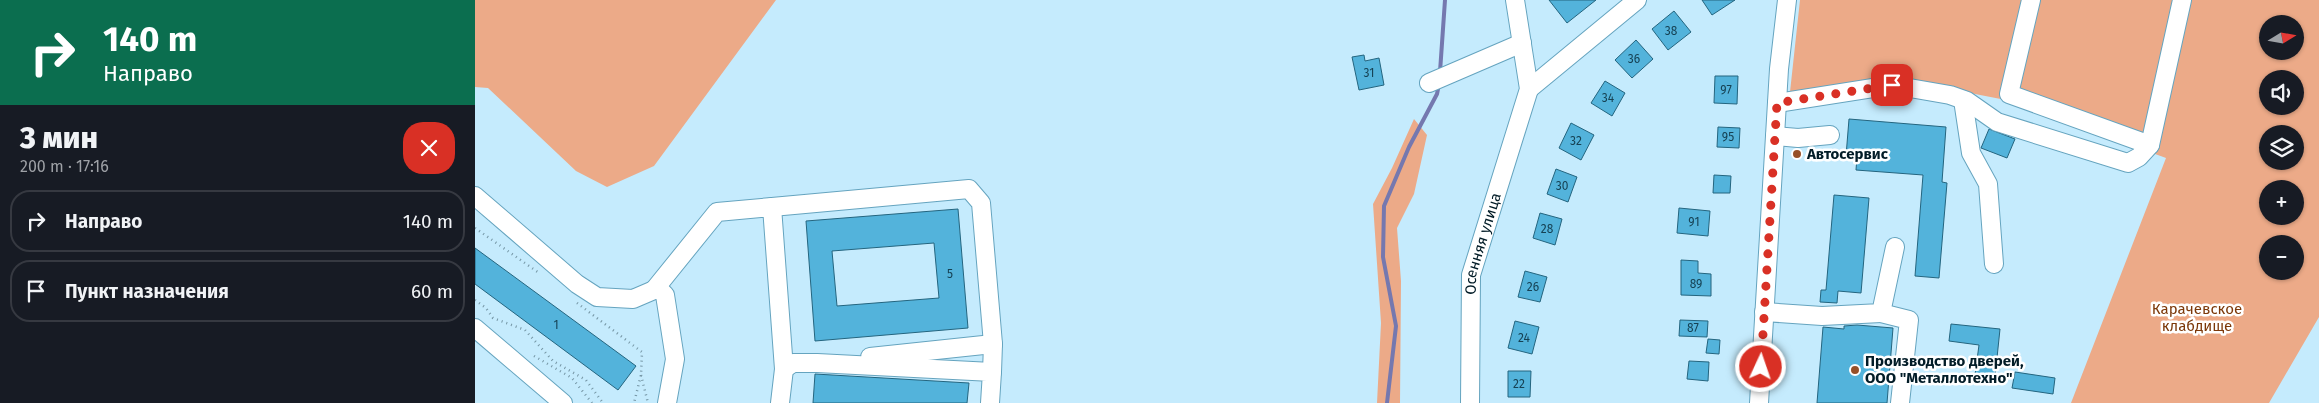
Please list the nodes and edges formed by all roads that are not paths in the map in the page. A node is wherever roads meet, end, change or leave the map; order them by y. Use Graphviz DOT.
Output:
graph roads {
  1 [pos="1515,0"];
  2 [pos="1637,0"];
  3 [pos="1787,0"];
  4 [pos="2031,0"];
  5 [pos="2182,0"];
  6 [pos="1522,43"];
  7 [pos="1429,83"];
  8 [pos="1529,89"];
  9 [pos="1963,100"];
  10 [pos="1777,103"];
  11 [pos="1830,135"];
  12 [pos="1775,136"];
  13 [pos="2150,146"];
  14 [pos="475,196"];
  15 [pos="772,207"];
  16 [pos="1895,246"];
  17 [pos="1994,264"];
  18 [pos="653,290"];
  19 [pos="1764,312"];
  20 [pos="1881,313"];
  21 [pos="475,328"];
  22 [pos="993,344"];
  23 [pos="817,363"];
  24 [pos="784,369"];
  25 [pos="992,372"];
  26 [pos="563,403"];
  27 [pos="667,403"];
  28 [pos="780,403"];
  29 [pos="990,403"];
  30 [pos="1470,403"];
  31 [pos="1759,403"];
  32 [pos="1900,403"];
  1 -- 6 [label="street, Осенняя улица"];
  2 -- 8 [label="street"];
  3 -- 10 [label="street"];
  4 -- 13 [label="street"];
  5 -- 13 [label="street"];
  6 -- 7 [label="street"];
  6 -- 8 [label="street, Осенняя улица"];
  8 -- 30 [label="street, Осенняя улица"];
  9 -- 10 [label="street"];
  9 -- 13 [label="street"];
  9 -- 17 [label="street"];
  10 -- 12 [label="street"];
  11 -- 12 [label="street"];
  12 -- 19 [label="street"];
  14 -- 18 [label="street"];
  15 -- 18 [label="street"];
  15 -- 22 [label="street"];
  15 -- 24 [label="street"];
  16 -- 20 [label="street"];
  18 -- 27 [label="street"];
  19 -- 20 [label="street"];
  19 -- 31 [label="street"];
  20 -- 32 [label="street"];
  21 -- 26 [label="street"];
  22 -- 23 [label="street"];
  22 -- 25 [label="street"];
  23 -- 24 [label="street"];
  23 -- 25 [label="street"];
  24 -- 28 [label="street"];
  25 -- 29 [label="street"];
}
